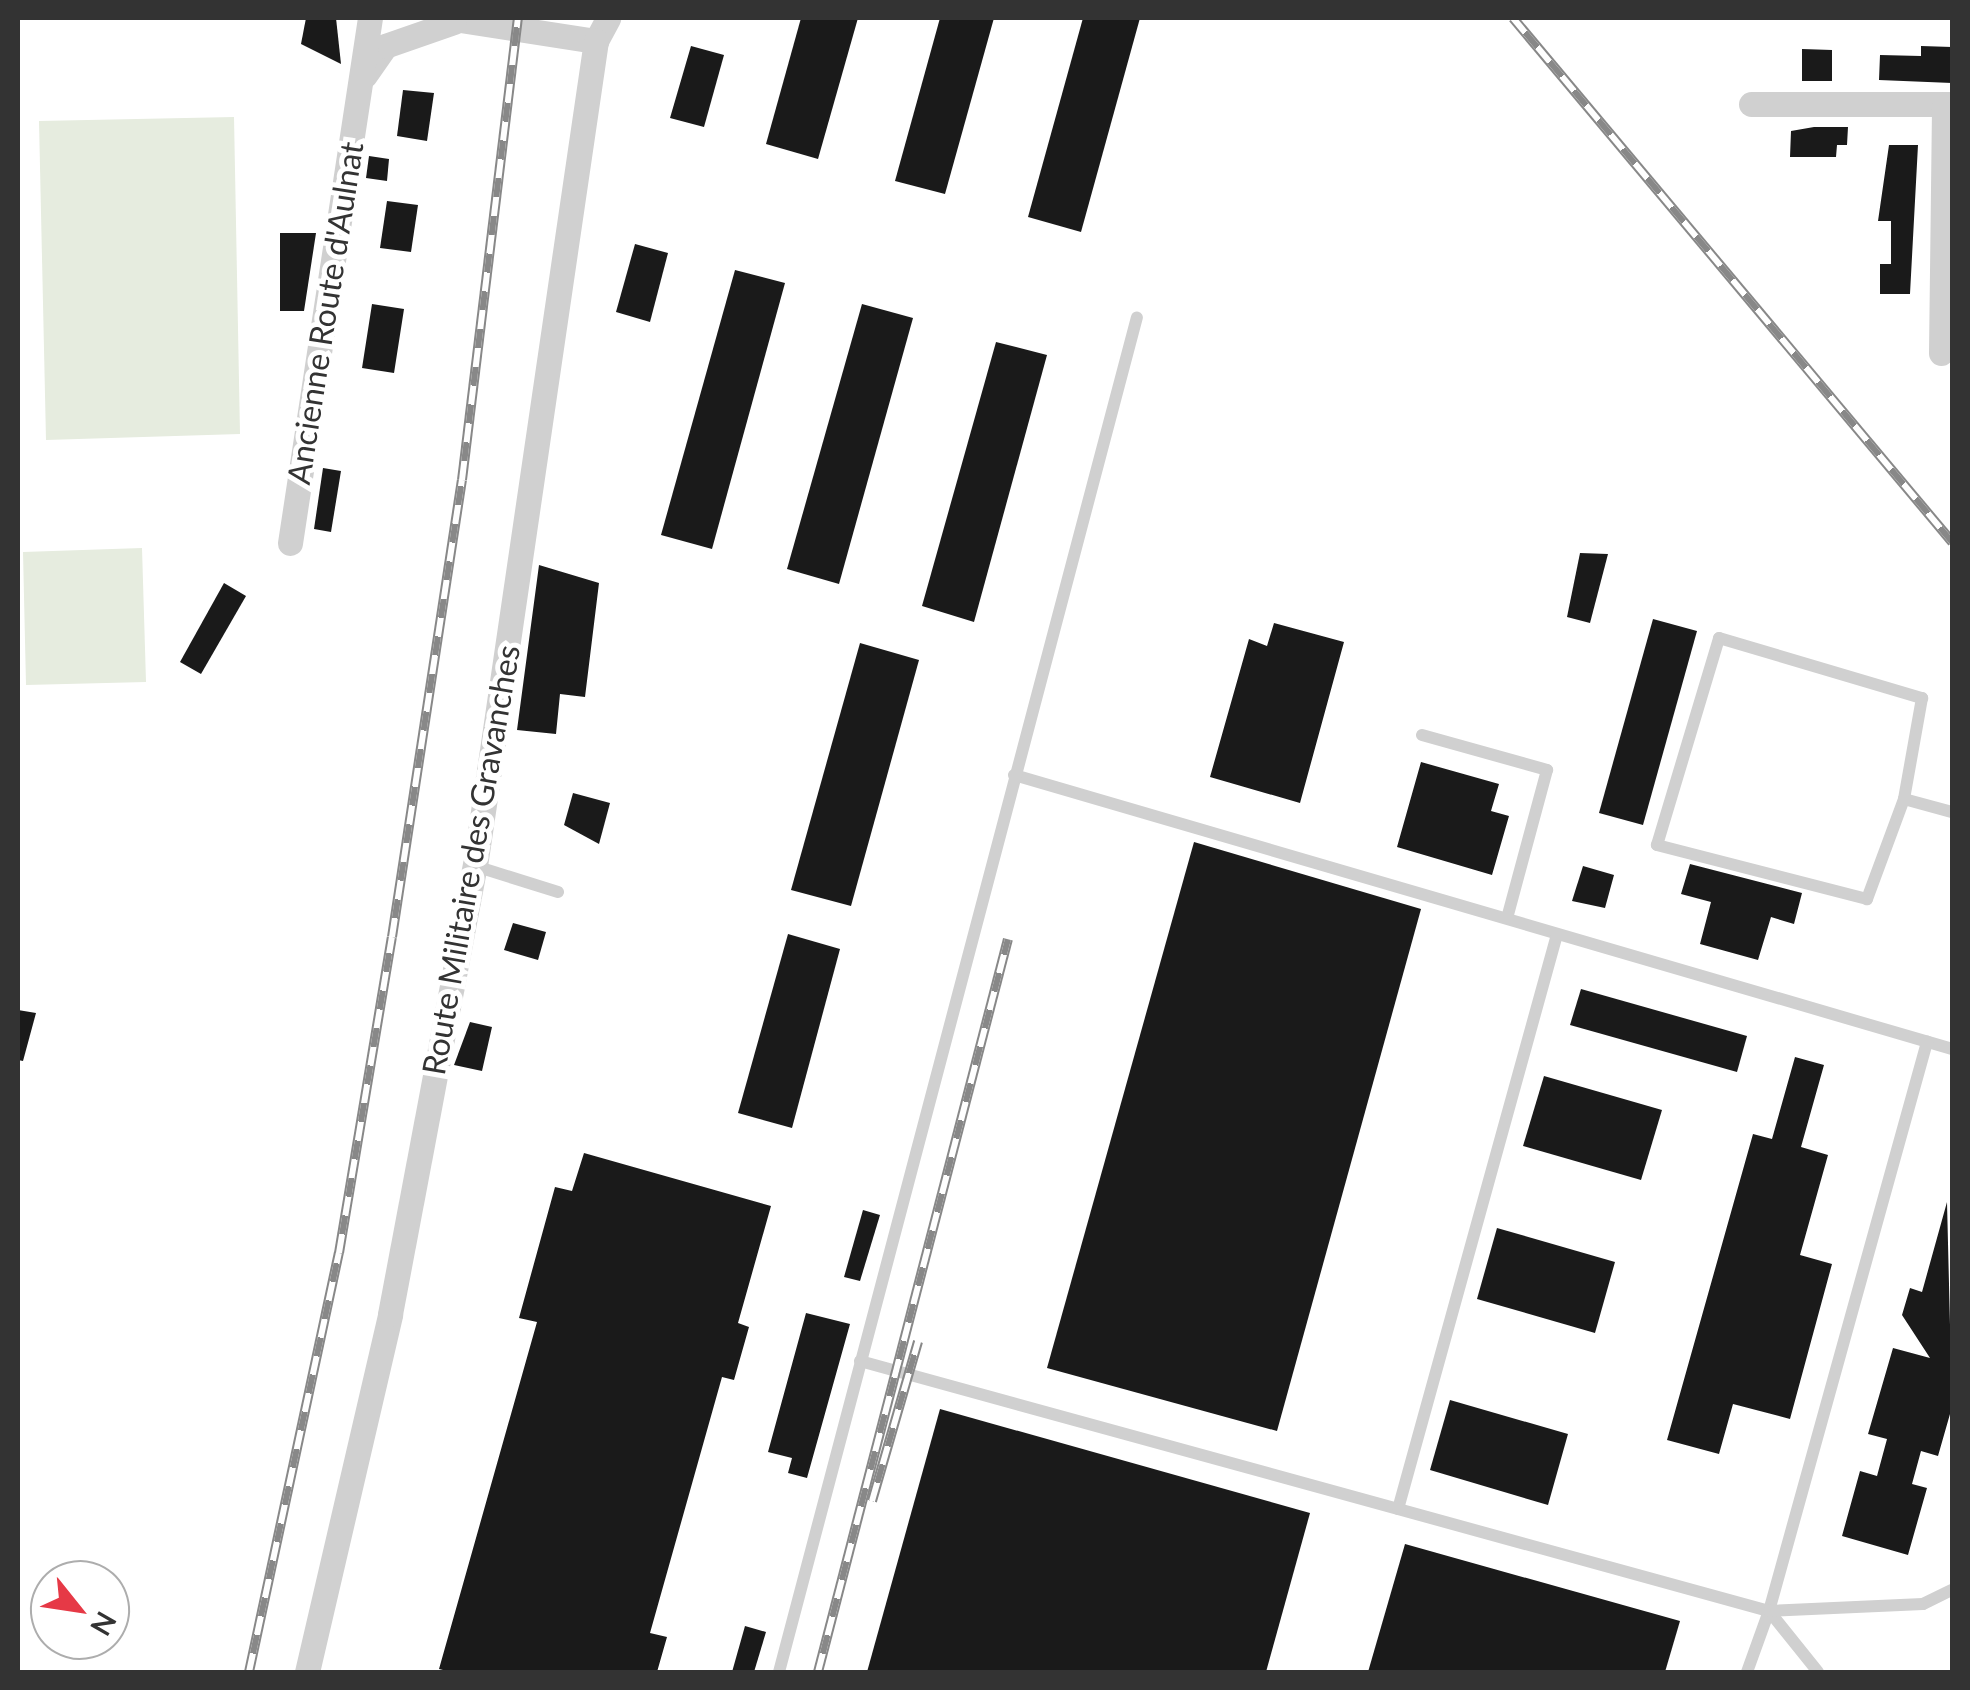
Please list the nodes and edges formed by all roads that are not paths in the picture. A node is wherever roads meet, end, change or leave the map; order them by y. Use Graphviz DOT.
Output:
graph roads {
  1 [pos="370,18"];
  2 [pos="608,18"];
  3 [pos="458,21"];
  4 [pos="596,41"];
  5 [pos="360,84"];
  6 [pos="1751,104"];
  7 [pos="1948,104"];
  8 [pos="1137,317"];
  9 [pos="1941,353"];
  10 [pos="290,542"];
  11 [pos="1422,735"];
  12 [pos="1014,775"];
  13 [pos="1904,799"];
  14 [pos="1952,812"];
  15 [pos="474,866"];
  16 [pos="558,892"];
  17 [pos="1508,916"];
  18 [pos="1556,938"];
  19 [pos="1928,1042"];
  20 [pos="1952,1049"];
  21 [pos="860,1361"];
  22 [pos="1398,1510"];
  23 [pos="1952,1590"];
  24 [pos="1769,1611"];
  25 [pos="307,1672"];
  26 [pos="779,1672"];
  27 [pos="1748,1672"];
  28 [pos="1818,1672"];
  1 -- 5 [label="street, Ancienne Route d'Aulnat"];
  2 -- 4 [label="street, Route Militaire des Gravanches"];
  3 -- 4 [label="street"];
  3 -- 5 [label="street, Ancienne Route d'Aulnat"];
  4 -- 15 [label="street, Route Militaire des Gravanches"];
  5 -- 10 [label="street, Ancienne Route d'Aulnat"];
  6 -- 7 [label="street"];
  7 -- 9 [label="street"];
  8 -- 12 [label="lane"];
  11 -- 17 [label="lane"];
  12 -- 17 [label="lane"];
  12 -- 21 [label="lane"];
  13 -- 13 [label="lane"];
  13 -- 14 [label="lane"];
  15 -- 16 [label="lane"];
  15 -- 25 [label="street, Route Militaire des Gravanches"];
  17 -- 18 [label="lane"];
  18 -- 19 [label="lane"];
  18 -- 22 [label="lane"];
  19 -- 20 [label="lane"];
  19 -- 24 [label="lane"];
  21 -- 22 [label="lane"];
  21 -- 26 [label="lane"];
  22 -- 24 [label="lane"];
  23 -- 24 [label="lane"];
  24 -- 27 [label="lane"];
  24 -- 28 [label="lane"];
}
